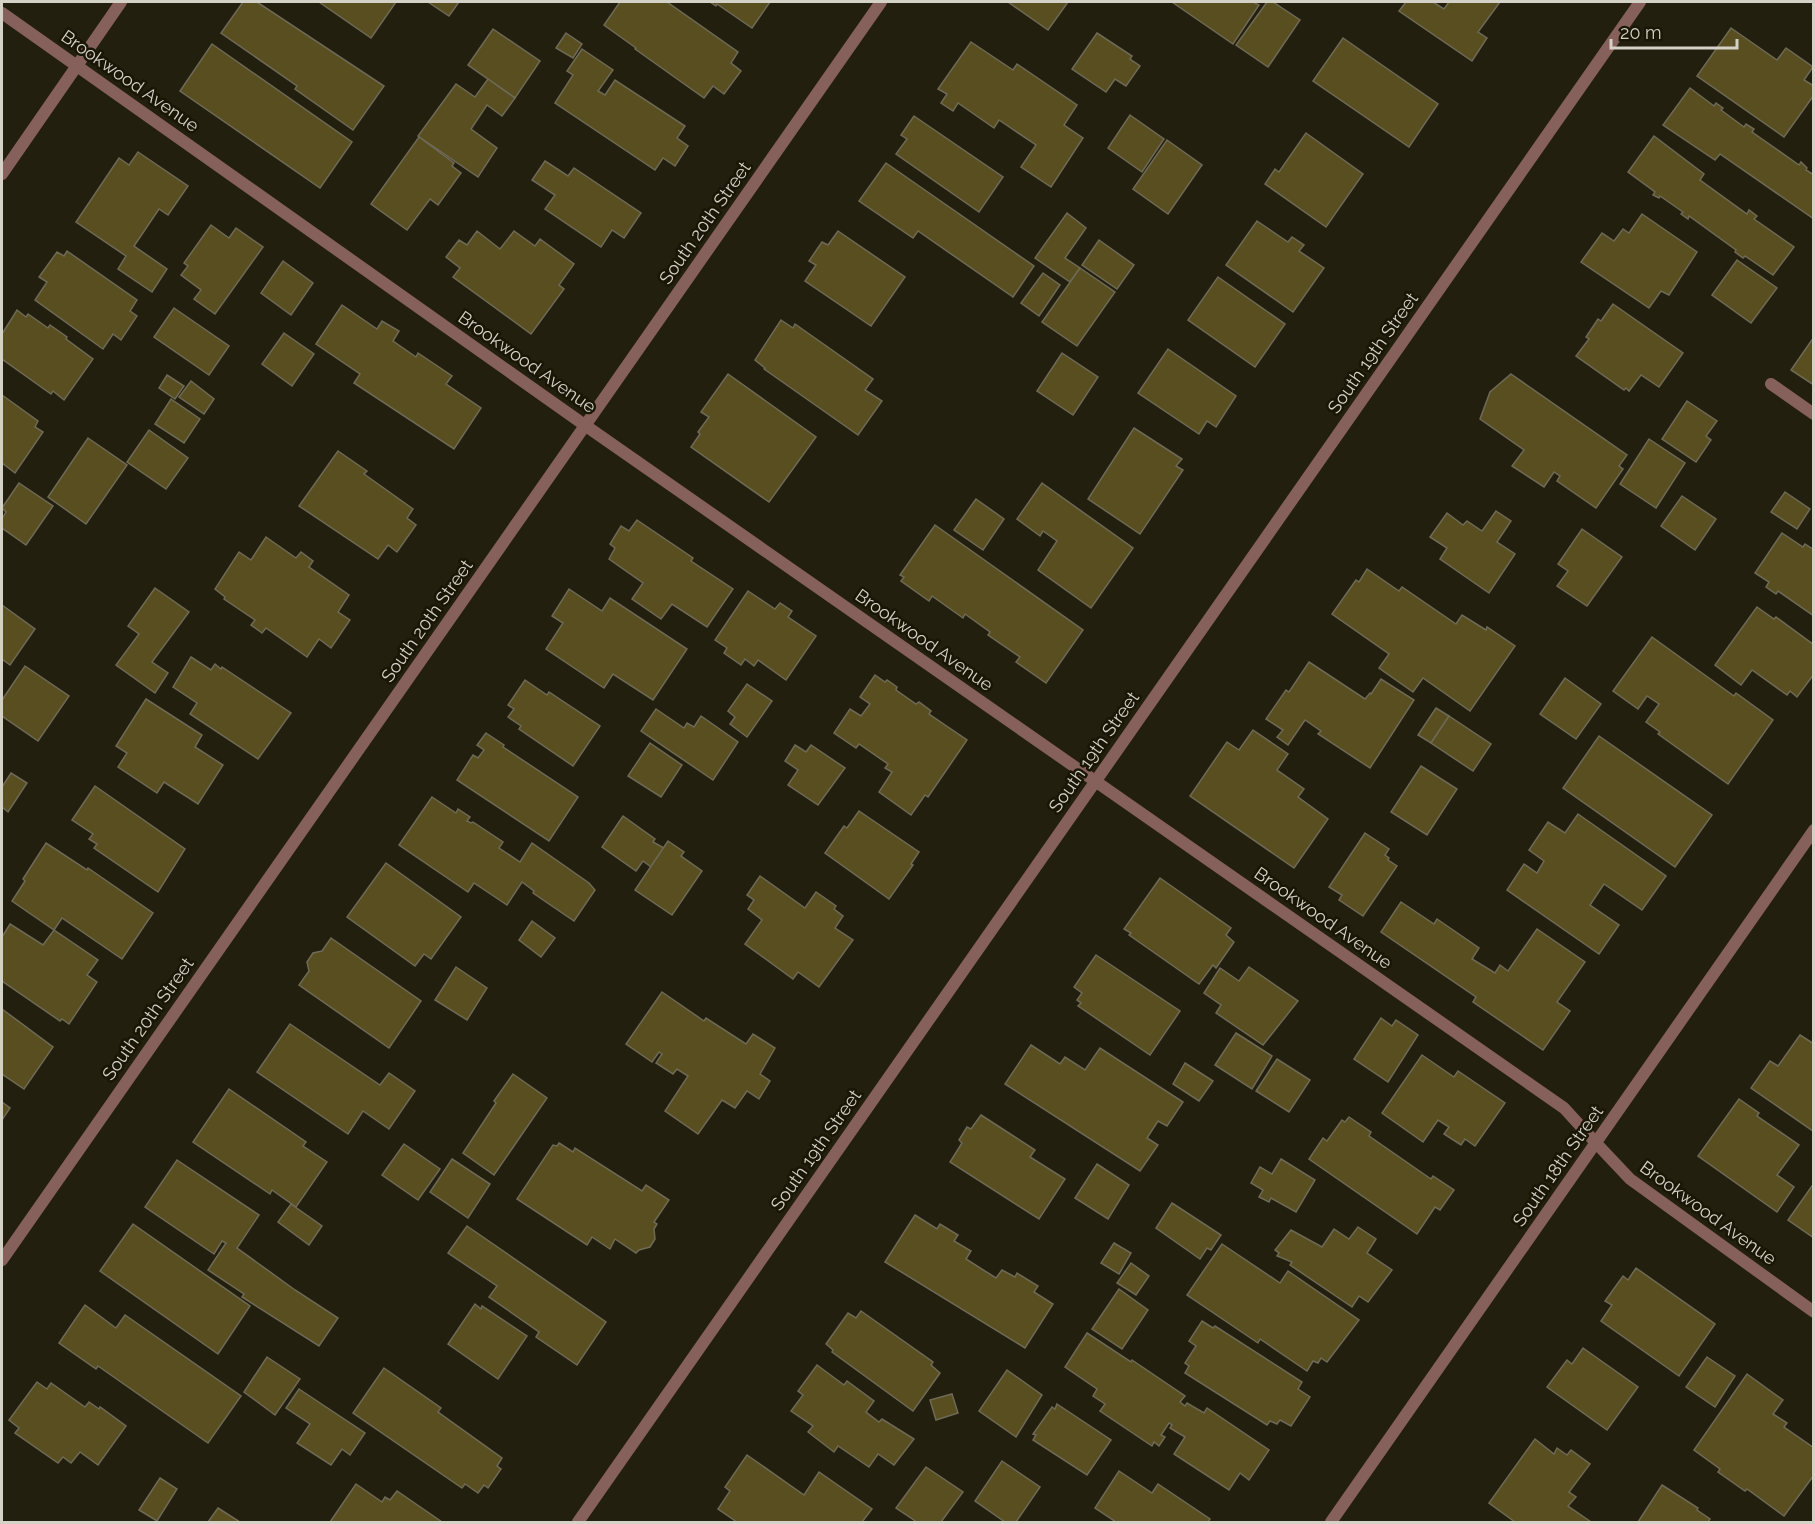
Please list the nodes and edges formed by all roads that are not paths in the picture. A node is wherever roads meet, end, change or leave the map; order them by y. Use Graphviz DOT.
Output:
graph roads {
  1 [pos="122,2"];
  2 [pos="881,2"];
  3 [pos="1640,2"];
  4 [pos="2,13"];
  5 [pos="77,65"];
  6 [pos="2,174"];
  7 [pos="1771,384"];
  8 [pos="1814,414"];
  9 [pos="586,426"];
  10 [pos="1095,782"];
  11 [pos="1814,830"];
  12 [pos="1596,1143"];
  13 [pos="2,1260"];
  14 [pos="1814,1312"];
  15 [pos="578,1522"];
  16 [pos="1331,1522"];
  1 -- 5 [label="street"];
  2 -- 9 [label="street, South 20th Street"];
  3 -- 10 [label="street, South 19th Street"];
  4 -- 5 [label="street, Brookwood Avenue"];
  5 -- 6 [label="street"];
  5 -- 9 [label="street, Brookwood Avenue"];
  7 -- 8 [label="street"];
  9 -- 10 [label="street, Brookwood Avenue"];
  9 -- 13 [label="street, South 20th Street"];
  10 -- 12 [label="street, Brookwood Avenue"];
  10 -- 15 [label="street, South 19th Street"];
  11 -- 12 [label="street, South 18th Street"];
  12 -- 14 [label="street, Brookwood Avenue"];
  12 -- 16 [label="street, South 18th Street"];
}
